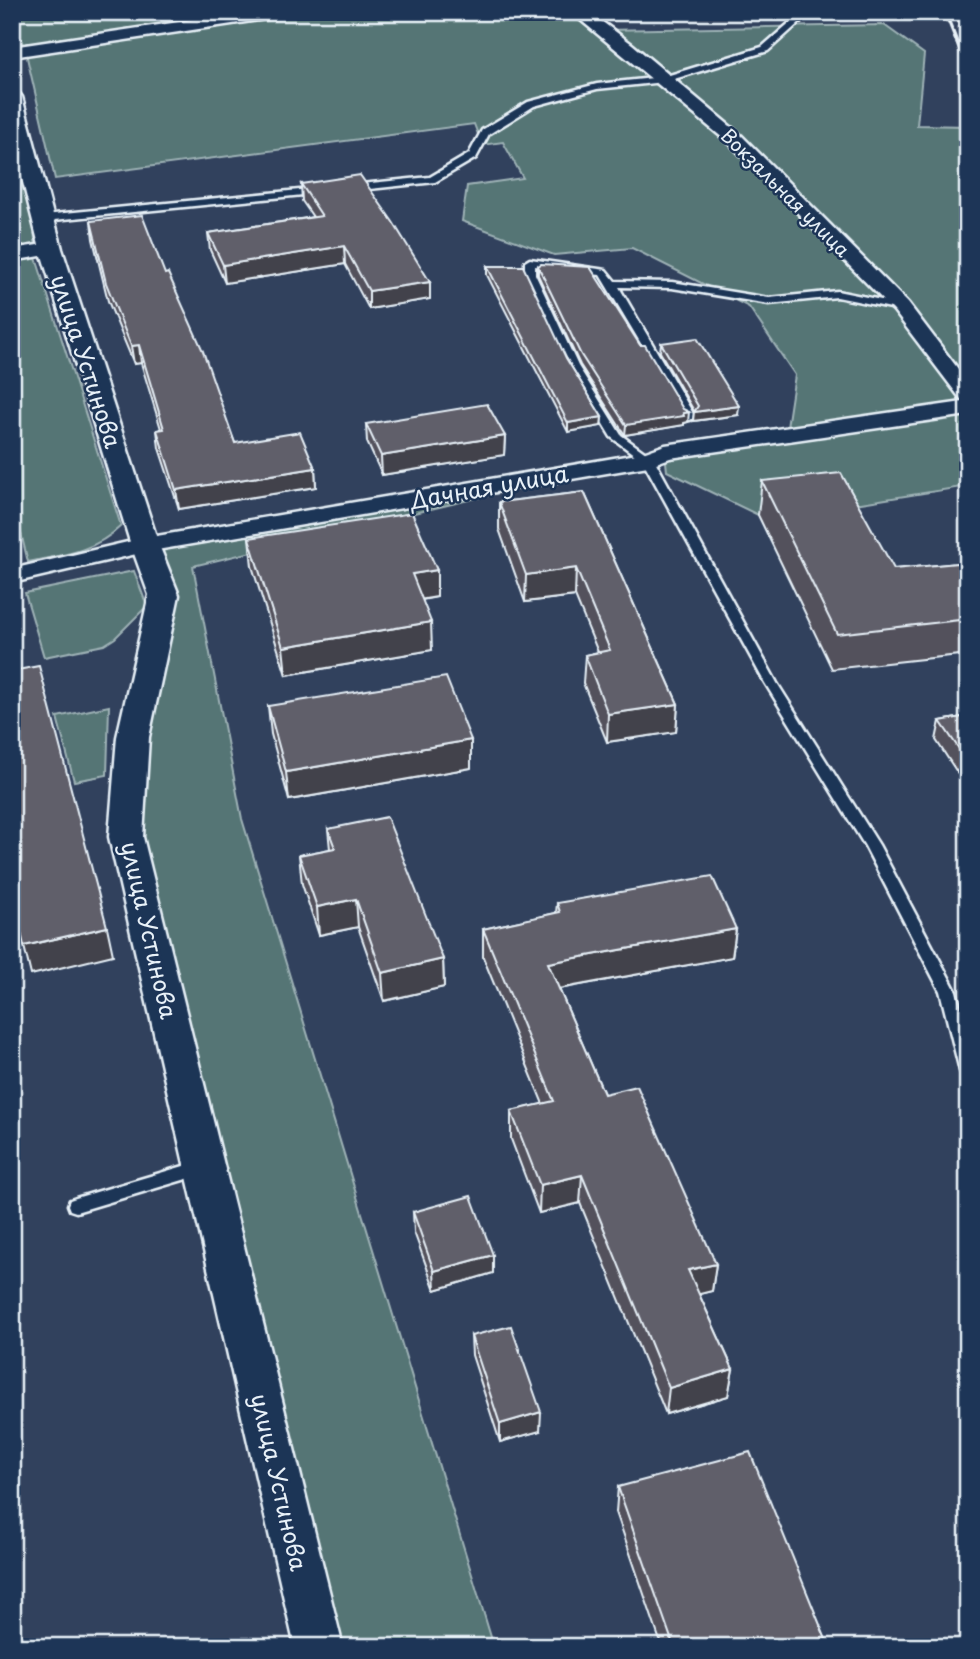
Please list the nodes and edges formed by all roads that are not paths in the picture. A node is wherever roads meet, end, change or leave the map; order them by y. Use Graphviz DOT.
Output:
graph roads {
  1 [pos="279,12"];
  2 [pos="579,12"];
  3 [pos="807,12"];
  4 [pos="12,52"];
  5 [pos="664,79"];
  6 [pos="12,96"];
  7 [pos="44,218"];
  8 [pos="51,248"];
  9 [pos="12,255"];
  10 [pos="612,284"];
  11 [pos="901,307"];
  12 [pos="968,397"];
  13 [pos="968,408"];
  14 [pos="690,417"];
  15 [pos="648,458"];
  16 [pos="145,545"];
  17 [pos="12,576"];
  18 [pos="968,1071"];
  19 [pos="205,1166"];
  20 [pos="76,1205"];
  21 [pos="319,1647"];
  1 -- 4 [label="street"];
  2 -- 5 [label="street, Вокзальная улица"];
  3 -- 5 [label="lane"];
  5 -- 7 [label="lane"];
  5 -- 11 [label="street, Вокзальная улица"];
  6 -- 7 [label="street, улица Устинова"];
  7 -- 8 [label="street, улица Устинова"];
  8 -- 9 [label="street"];
  8 -- 16 [label="street, улица Устинова"];
  10 -- 11 [label="lane"];
  10 -- 14 [label="lane"];
  10 -- 15 [label="lane"];
  11 -- 12 [label="street, Вокзальная улица"];
  13 -- 15 [label="street, Дачная улица"];
  15 -- 16 [label="street, Дачная улица"];
  15 -- 18 [label="lane"];
  16 -- 17 [label="street, Дачная улица"];
  16 -- 19 [label="street, улица Устинова"];
  19 -- 20 [label="lane"];
  19 -- 21 [label="street, улица Устинова"];
}
